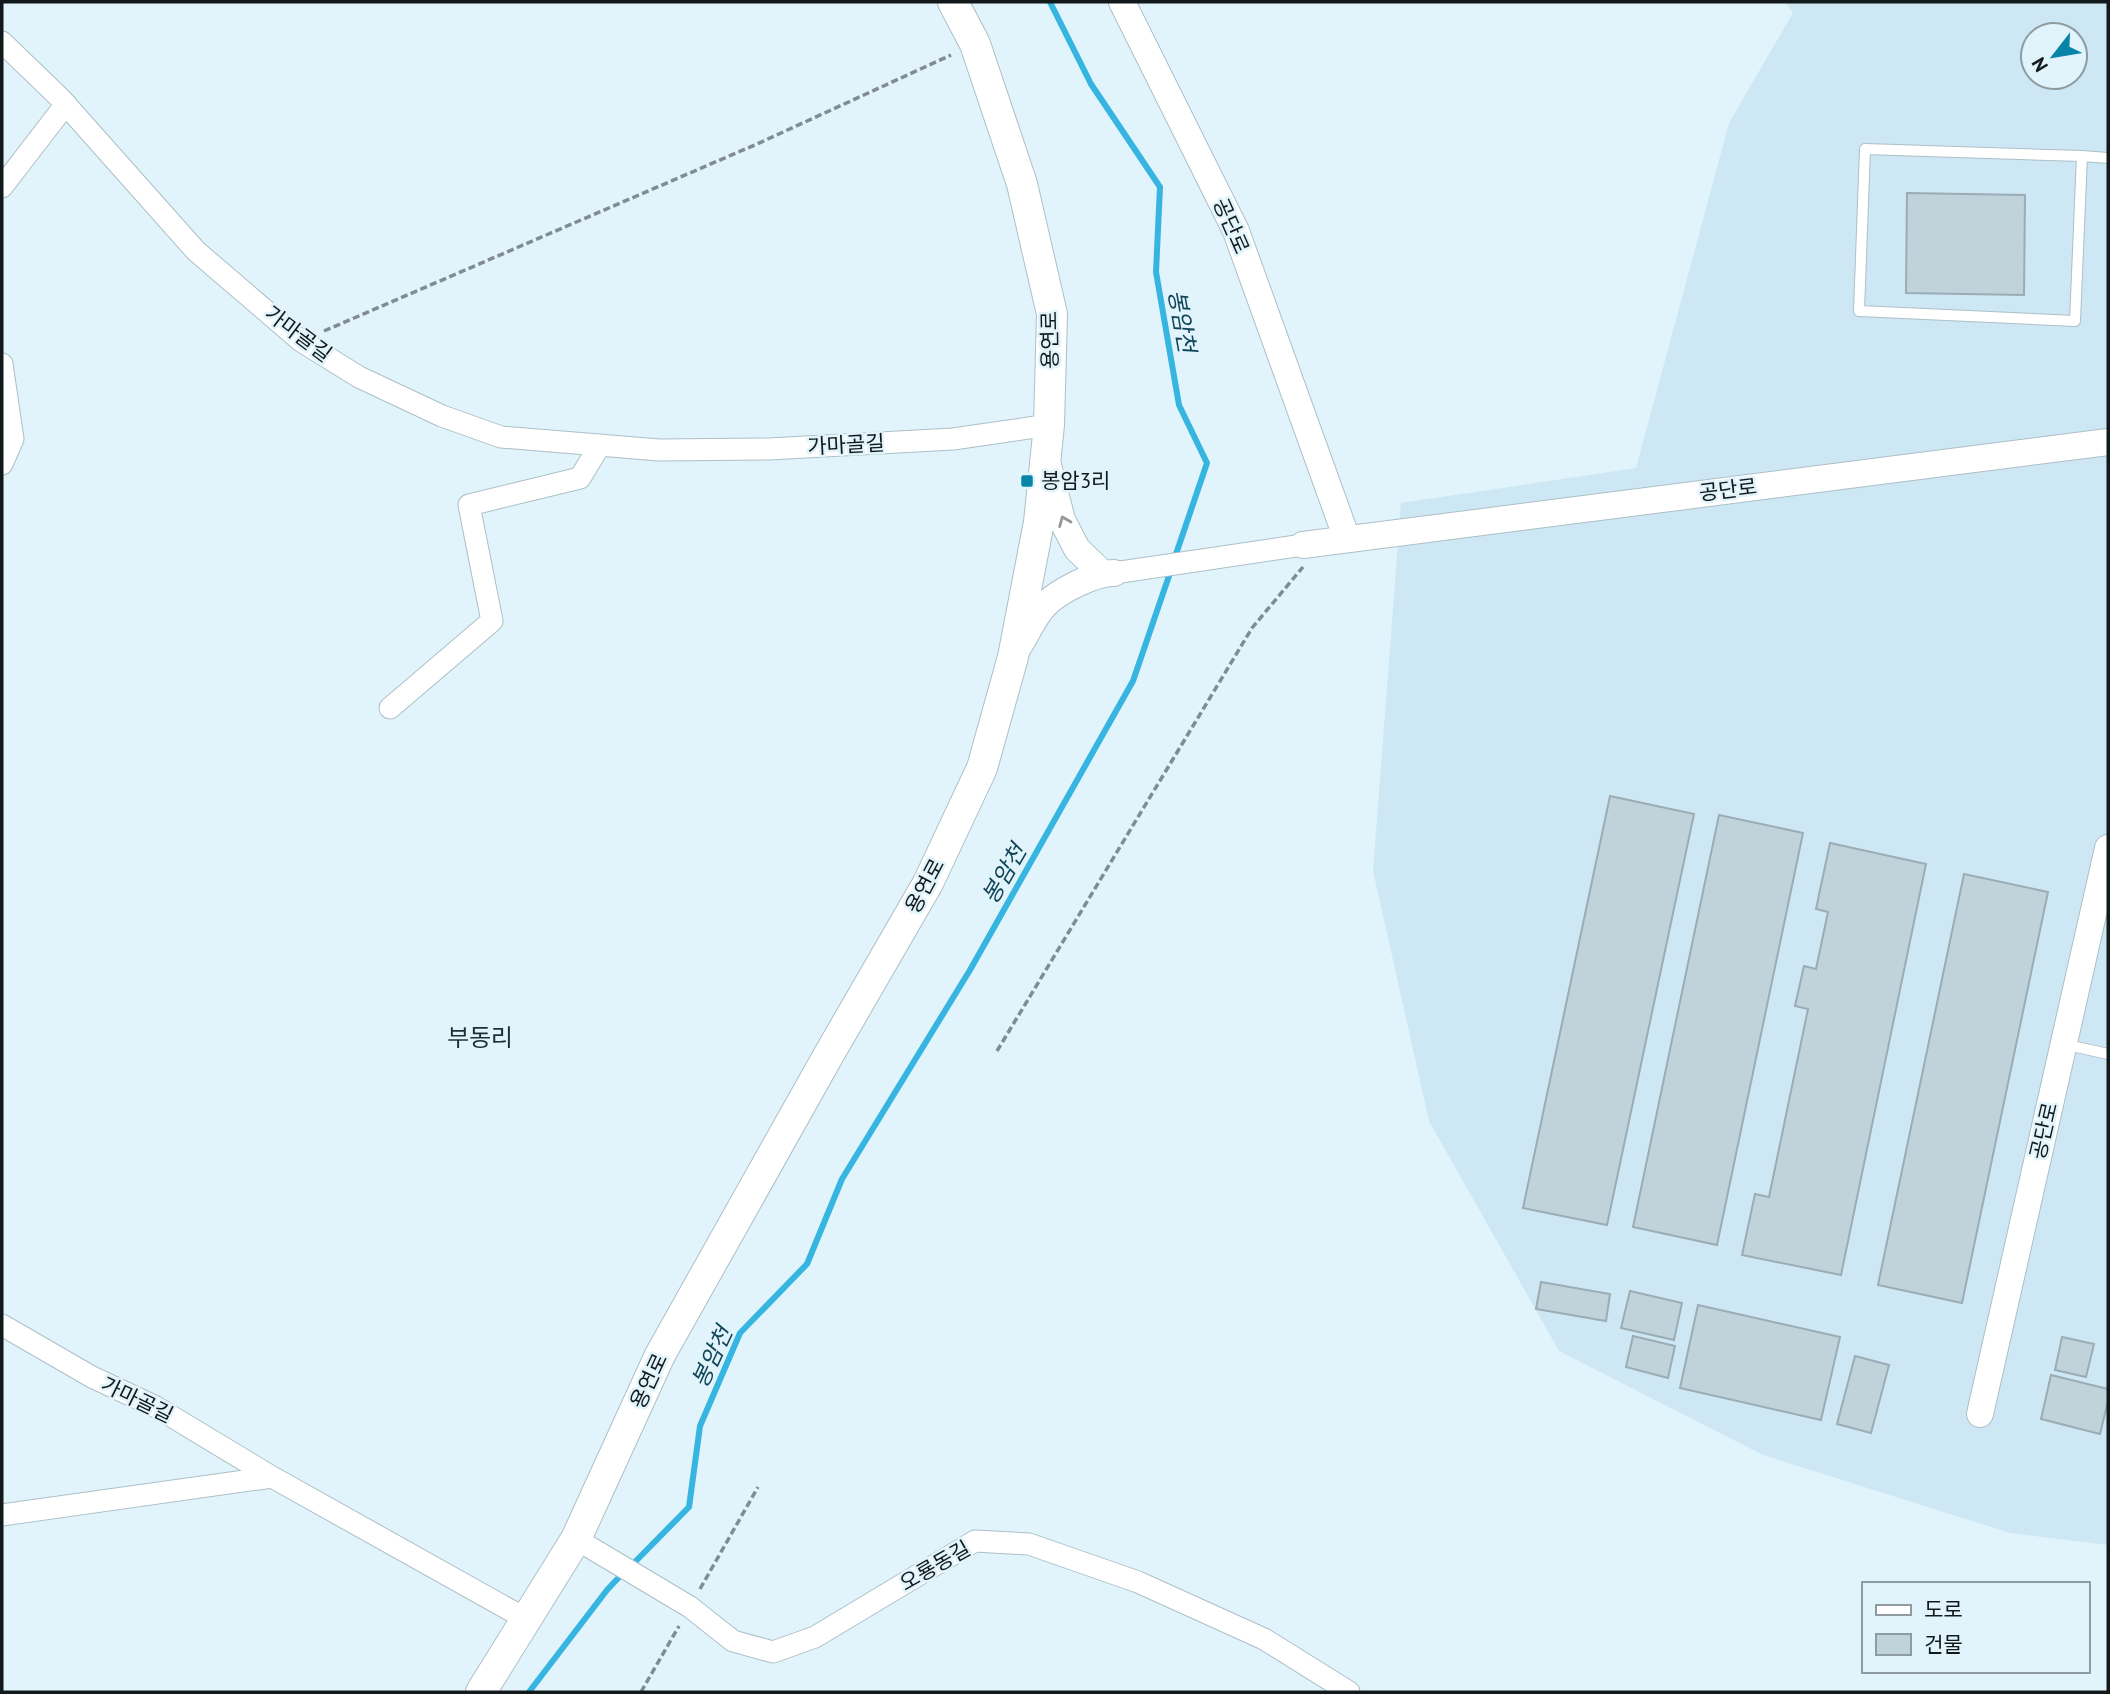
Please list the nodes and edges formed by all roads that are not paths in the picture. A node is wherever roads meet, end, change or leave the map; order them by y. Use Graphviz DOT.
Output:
graph roads {
  1 [pos="953,2"];
  2 [pos="1122,2"];
  3 [pos="2,42"];
  4 [pos="65,104"];
  5 [pos="2082,156"];
  6 [pos="2108,158"];
  7 [pos="2,187"];
  8 [pos="2,364"];
  9 [pos="1049,425"];
  10 [pos="2108,442"];
  11 [pos="600,444"];
  12 [pos="1046,458"];
  13 [pos="2,464"];
  14 [pos="1338,540"];
  15 [pos="1303,545"];
  16 [pos="1108,573"];
  17 [pos="1013,657"];
  18 [pos="390,708"];
  19 [pos="2108,848"];
  20 [pos="2063,1044"];
  21 [pos="2108,1054"];
  22 [pos="2,1325"];
  23 [pos="1980,1414"];
  24 [pos="272,1477"];
  25 [pos="2,1515"];
  26 [pos="576,1539"];
  27 [pos="518,1614"];
  28 [pos="481,1692"];
  29 [pos="1349,1692"];
  1 -- 9 [label="main road, 용연로"];
  2 -- 14 [label="street, 공단로"];
  3 -- 4 [label="street, 가마골길"];
  4 -- 7 [label="street"];
  4 -- 11 [label="street, 가마골길"];
  5 -- 5 [label="lane"];
  5 -- 6 [label="lane"];
  8 -- 13 [label="street"];
  9 -- 11 [label="street, 가마골길"];
  9 -- 12 [label="main road, 용연로"];
  10 -- 14 [label="street, 공단로"];
  11 -- 18 [label="street"];
  16 -- 12 [label="street, one-way"];
  12 -- 17 [label="main road, 용연로"];
  14 -- 15 [label="street, 공단로"];
  15 -- 16 [label="street"];
  16 -- 17 [label="street"];
  17 -- 26 [label="main road, 용연로"];
  19 -- 20 [label="street, 공단로"];
  20 -- 21 [label="lane"];
  20 -- 23 [label="street, 공단로"];
  22 -- 24 [label="street, 가마골길"];
  24 -- 25 [label="street"];
  24 -- 27 [label="street, 가마골길"];
  26 -- 27 [label="main road, 용연로"];
  26 -- 29 [label="street, 오룡동길"];
  27 -- 28 [label="main road, 용연로"];
}
